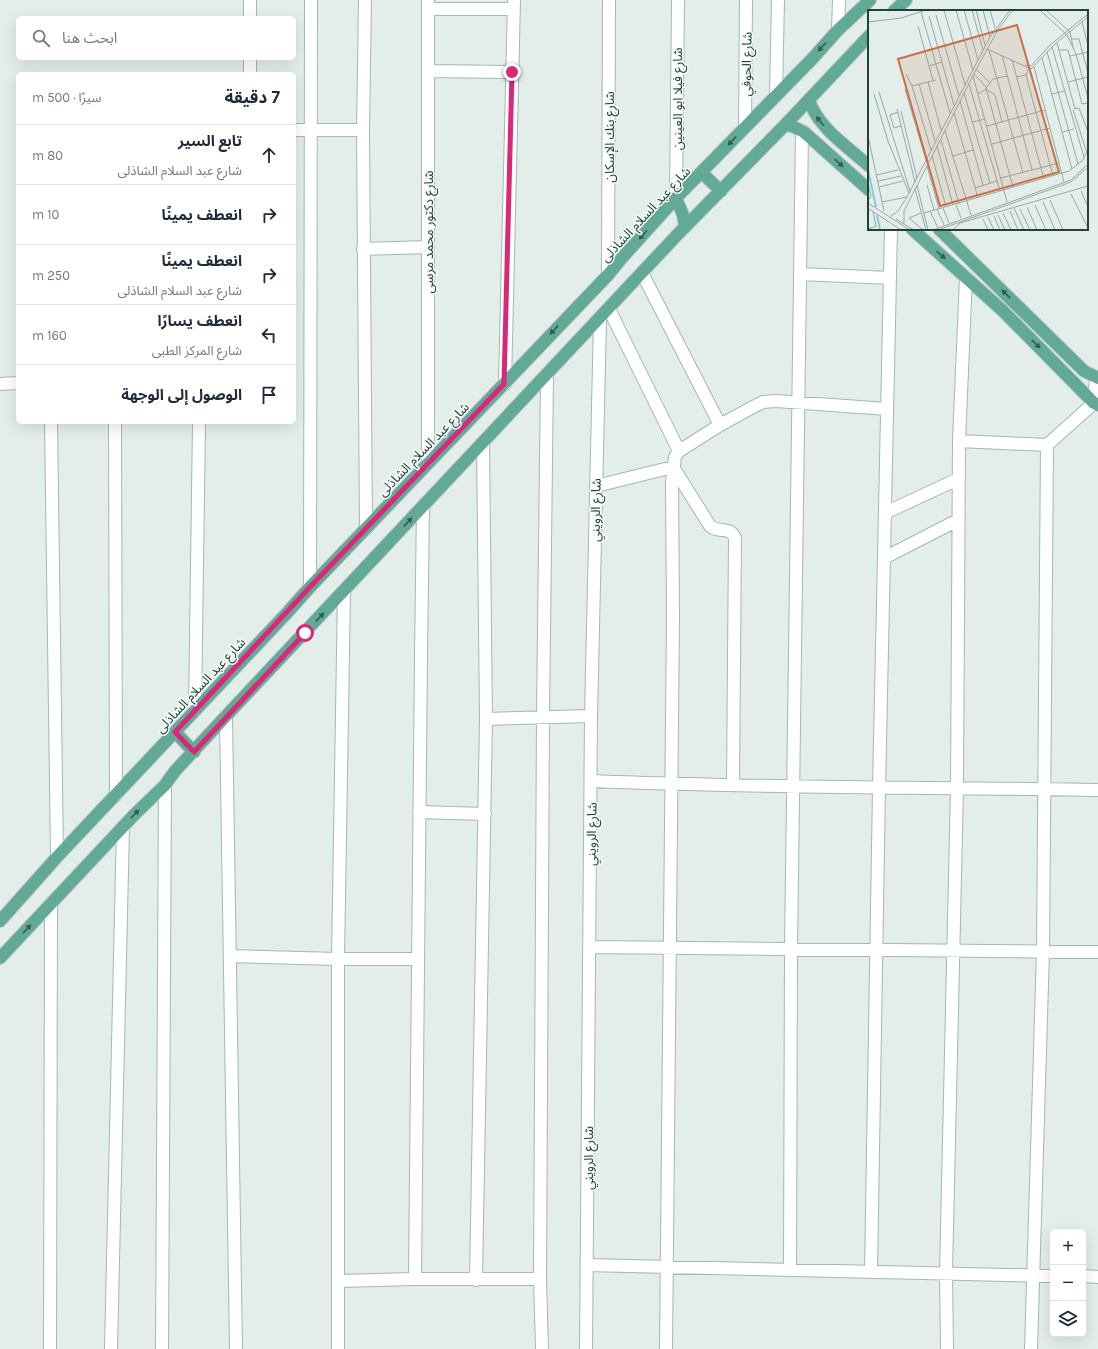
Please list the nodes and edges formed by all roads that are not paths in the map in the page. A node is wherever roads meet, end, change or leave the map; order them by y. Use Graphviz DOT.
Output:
graph roads {
  1 [pos="250,0"];
  2 [pos="312,0"];
  3 [pos="365,0"];
  4 [pos="609,0"];
  5 [pos="678,0"];
  6 [pos="746,0"];
  7 [pos="778,0"];
  8 [pos="839,0"];
  9 [pos="870,0"];
  10 [pos="906,0"];
  11 [pos="428,4"];
  12 [pos="514,4"];
  13 [pos="895,10"];
  14 [pos="250,16"];
  15 [pos="838,30"];
  16 [pos="868,37"];
  17 [pos="250,60"];
  18 [pos="428,71"];
  19 [pos="250,72"];
  20 [pos="512,72"];
  21 [pos="776,95"];
  22 [pos="809,100"];
  23 [pos="785,125"];
  24 [pos="745,127"];
  25 [pos="296,130"];
  26 [pos="311,130"];
  27 [pos="363,130"];
  28 [pos="802,131"];
  29 [pos="836,136"];
  30 [pos="824,149"];
  31 [pos="868,165"];
  32 [pos="702,173"];
  33 [pos="868,189"];
  34 [pos="721,191"];
  35 [pos="676,198"];
  36 [pos="685,227"];
  37 [pos="891,230"];
  38 [pos="913,230"];
  39 [pos="940,230"];
  40 [pos="428,247"];
  41 [pos="364,249"];
  42 [pos="642,273"];
  43 [pos="800,274"];
  44 [pos="608,275"];
  45 [pos="966,277"];
  46 [pos="890,278"];
  47 [pos="609,309"];
  48 [pos="600,318"];
  49 [pos="547,375"];
  50 [pos="1097,378"];
  51 [pos="16,383"];
  52 [pos="0,384"];
  53 [pos="504,384"];
  54 [pos="798,403"];
  55 [pos="1096,404"];
  56 [pos="887,409"];
  57 [pos="51,424"];
  58 [pos="115,424"];
  59 [pos="199,424"];
  60 [pos="720,425"];
  61 [pos="959,442"];
  62 [pos="483,443"];
  63 [pos="1047,445"];
  64 [pos="679,451"];
  65 [pos="428,464"];
  66 [pos="673,467"];
  67 [pos="958,479"];
  68 [pos="596,486"];
  69 [pos="423,506"];
  70 [pos="885,513"];
  71 [pos="958,520"];
  72 [pos="366,529"];
  73 [pos="884,558"];
  74 [pos="310,587"];
  75 [pos="344,591"];
  76 [pos="195,711"];
  77 [pos="226,716"];
  78 [pos="591,716"];
  79 [pos="543,717"];
  80 [pos="486,719"];
  81 [pos="175,732"];
  82 [pos="194,752"];
  83 [pos="591,781"];
  84 [pos="672,784"];
  85 [pos="165,785"];
  86 [pos="733,785"];
  87 [pos="793,786"];
  88 [pos="879,788"];
  89 [pos="957,788"];
  90 [pos="1044,789"];
  91 [pos="1098,790"];
  92 [pos="116,795"];
  93 [pos="419,812"];
  94 [pos="485,814"];
  95 [pos="123,827"];
  96 [pos="57,857"];
  97 [pos="51,902"];
  98 [pos="0,921"];
  99 [pos="590,947"];
  100 [pos="670,948"];
  101 [pos="791,949"];
  102 [pos="876,950"];
  103 [pos="954,950"];
  104 [pos="1043,951"];
  105 [pos="1098,952"];
  106 [pos="230,956"];
  107 [pos="0,958"];
  108 [pos="338,959"];
  109 [pos="418,959"];
  110 [pos="587,1266"];
  111 [pos="667,1267"];
  112 [pos="790,1270"];
  113 [pos="871,1272"];
  114 [pos="946,1273"];
  115 [pos="1032,1275"];
  116 [pos="1050,1276"];
  117 [pos="1086,1276"];
  118 [pos="1098,1277"];
  119 [pos="415,1279"];
  120 [pos="540,1279"];
  121 [pos="476,1280"];
  122 [pos="338,1281"];
  123 [pos="50,1349"];
  124 [pos="111,1349"];
  125 [pos="162,1349"];
  126 [pos="236,1349"];
  127 [pos="338,1349"];
  128 [pos="542,1349"];
  129 [pos="586,1349"];
  130 [pos="666,1349"];
  131 [pos="947,1349"];
  132 [pos="1031,1349"];
  1 -- 14 [label="street"];
  2 -- 26 [label="street"];
  3 -- 27 [label="street"];
  4 -- 44 [label="street, شارع بنك الإسكان"];
  5 -- 35 [label="street, شارع فيلا ابو العينين"];
  6 -- 24 [label="street, شارع الحوفي"];
  7 -- 21 [label="street"];
  8 -- 15 [label="street"];
  9 -- 15 [label="main road, شارع عبد السلام الشاذلى"];
  10 -- 13 [label="main road"];
  11 -- 12 [label="street"];
  11 -- 18 [label="street, شارع دكتور محمد مرسى"];
  12 -- 20 [label="street"];
  15 -- 21 [label="main road, شارع عبد السلام الشاذلى, one-way"];
  16 -- 22 [label="main road"];
  17 -- 19 [label="street"];
  18 -- 20 [label="street"];
  18 -- 40 [label="street, شارع دكتور محمد مرسى"];
  20 -- 53 [label="street"];
  21 -- 24 [label="main road, شارع عبد السلام الشاذلى"];
  22 -- 23 [label="main road"];
  29 -- 22 [label="main road, one-way"];
  23 -- 28 [label="main road"];
  23 -- 34 [label="main road"];
  24 -- 32 [label="main road, شارع عبد السلام الشاذلى, one-way"];
  25 -- 26 [label="street"];
  26 -- 27 [label="street"];
  26 -- 74 [label="street"];
  27 -- 41 [label="street"];
  28 -- 30 [label="main road"];
  28 -- 43 [label="street"];
  29 -- 30 [label="main road"];
  29 -- 31 [label="main road"];
  30 -- 33 [label="main road, one-way"];
  32 -- 34 [label="main road"];
  32 -- 35 [label="main road, شارع عبد السلام الشاذلى"];
  34 -- 36 [label="main road"];
  35 -- 36 [label="main road"];
  35 -- 44 [label="main road, شارع عبد السلام الشاذلى, one-way"];
  36 -- 42 [label="main road"];
  37 -- 46 [label="street"];
  38 -- 45 [label="main road, one-way"];
  50 -- 39 [label="main road, one-way"];
  40 -- 41 [label="street"];
  40 -- 65 [label="street, شارع دكتور محمد مرسى"];
  41 -- 72 [label="street"];
  42 -- 47 [label="main road"];
  42 -- 60 [label="street"];
  43 -- 46 [label="street"];
  43 -- 54 [label="street"];
  44 -- 53 [label="main road, شارع عبد السلام الشاذلى, one-way"];
  45 -- 55 [label="main road, one-way"];
  45 -- 61 [label="street"];
  46 -- 56 [label="street"];
  47 -- 48 [label="main road"];
  47 -- 64 [label="street"];
  48 -- 49 [label="main road"];
  48 -- 68 [label="street, شارع الرويني"];
  49 -- 62 [label="main road"];
  49 -- 79 [label="street"];
  50 -- 55 [label="street"];
  51 -- 52 [label="street"];
  53 -- 65 [label="main road, شارع عبد السلام الشاذلى"];
  54 -- 56 [label="street"];
  54 -- 60 [label="street"];
  54 -- 87 [label="street"];
  55 -- 63 [label="street"];
  56 -- 70 [label="street"];
  57 -- 96 [label="street"];
  58 -- 92 [label="street"];
  59 -- 76 [label="street"];
  60 -- 64 [label="street"];
  61 -- 63 [label="street"];
  61 -- 67 [label="street"];
  62 -- 69 [label="main road"];
  62 -- 80 [label="street"];
  63 -- 90 [label="street"];
  64 -- 66 [label="street"];
  65 -- 72 [label="main road, شارع عبد السلام الشاذلى"];
  66 -- 68 [label="street"];
  66 -- 84 [label="street"];
  66 -- 86 [label="street"];
  67 -- 70 [label="street"];
  67 -- 71 [label="street"];
  68 -- 78 [label="street, شارع الرويني"];
  75 -- 69 [label="main road, one-way"];
  69 -- 93 [label="street"];
  70 -- 73 [label="street"];
  71 -- 73 [label="street"];
  71 -- 89 [label="street"];
  72 -- 74 [label="main road, شارع عبد السلام الشاذلى"];
  73 -- 88 [label="street"];
  74 -- 76 [label="main road, شارع عبد السلام الشاذلى"];
  77 -- 75 [label="main road, one-way"];
  75 -- 108 [label="street"];
  76 -- 81 [label="main road, شارع عبد السلام الشاذلى"];
  77 -- 82 [label="main road"];
  77 -- 106 [label="street"];
  78 -- 79 [label="street"];
  78 -- 83 [label="street, شارع الرويني"];
  79 -- 80 [label="street"];
  79 -- 120 [label="street"];
  80 -- 94 [label="street"];
  81 -- 82 [label="main road"];
  81 -- 92 [label="main road, شارع عبد السلام الشاذلى"];
  82 -- 85 [label="main road"];
  83 -- 84 [label="street"];
  83 -- 99 [label="street, شارع الرويني"];
  84 -- 86 [label="street"];
  84 -- 100 [label="street"];
  95 -- 85 [label="main road, one-way"];
  85 -- 125 [label="street"];
  86 -- 87 [label="street"];
  87 -- 88 [label="street"];
  87 -- 101 [label="street"];
  88 -- 89 [label="street"];
  88 -- 102 [label="street"];
  89 -- 90 [label="street"];
  89 -- 103 [label="street"];
  90 -- 91 [label="street"];
  90 -- 104 [label="street"];
  92 -- 96 [label="main road, شارع عبد السلام الشاذلى"];
  93 -- 94 [label="street"];
  93 -- 109 [label="street"];
  94 -- 121 [label="street"];
  95 -- 97 [label="main road"];
  95 -- 124 [label="street"];
  96 -- 98 [label="main road, شارع عبد السلام الشاذلى"];
  107 -- 97 [label="main road, one-way"];
  97 -- 123 [label="street"];
  99 -- 100 [label="street"];
  99 -- 110 [label="street, شارع الرويني"];
  100 -- 101 [label="street"];
  100 -- 111 [label="street"];
  101 -- 102 [label="street"];
  101 -- 112 [label="street"];
  102 -- 103 [label="street"];
  102 -- 113 [label="street"];
  103 -- 104 [label="street"];
  103 -- 114 [label="street"];
  104 -- 105 [label="street"];
  104 -- 115 [label="street"];
  106 -- 108 [label="street"];
  106 -- 126 [label="street"];
  108 -- 109 [label="street"];
  108 -- 122 [label="street"];
  109 -- 119 [label="street"];
  110 -- 111 [label="street"];
  110 -- 129 [label="street, شارع الرويني"];
  111 -- 112 [label="street"];
  111 -- 130 [label="street"];
  112 -- 113 [label="street"];
  113 -- 114 [label="street"];
  114 -- 115 [label="street"];
  114 -- 131 [label="street"];
  115 -- 116 [label="street"];
  115 -- 132 [label="street"];
  117 -- 118 [label="street"];
  119 -- 121 [label="street"];
  119 -- 122 [label="street"];
  120 -- 121 [label="street"];
  120 -- 128 [label="street"];
  122 -- 127 [label="street"];
}
